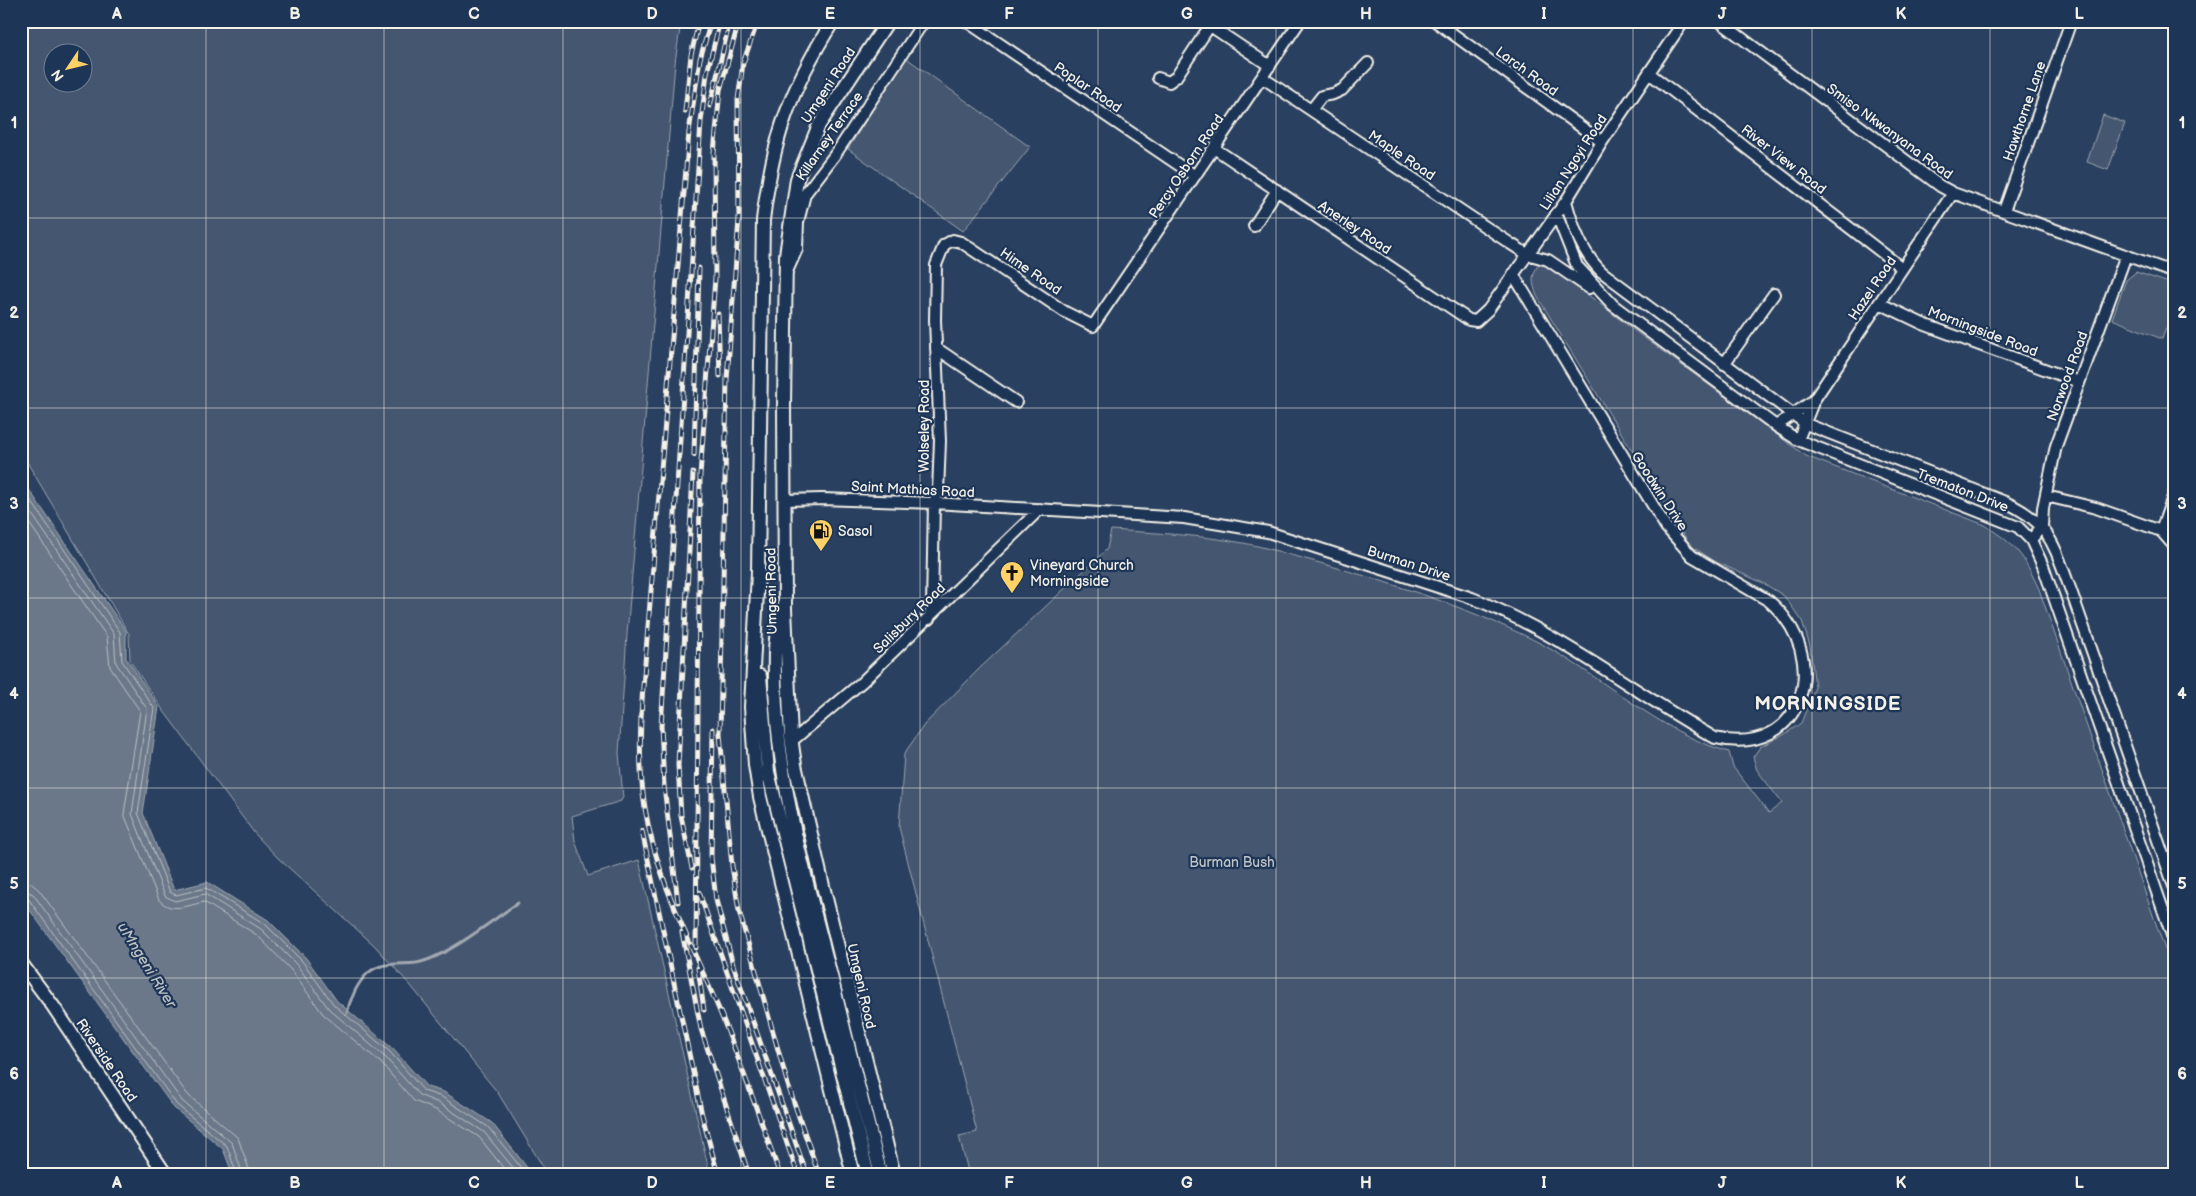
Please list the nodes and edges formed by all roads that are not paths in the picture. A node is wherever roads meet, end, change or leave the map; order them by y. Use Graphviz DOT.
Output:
graph roads {
  1 [pos="833,21"];
  2 [pos="888,21"];
  3 [pos="924,21"];
  4 [pos="966,21"];
  5 [pos="1300,21"];
  6 [pos="1435,21"];
  7 [pos="1684,21"];
  8 [pos="1719,21"];
  9 [pos="2071,21"];
  10 [pos="1209,23"];
  11 [pos="1368,63"];
  12 [pos="1270,66"];
  13 [pos="1649,73"];
  14 [pos="1158,78"];
  15 [pos="1263,78"];
  16 [pos="1310,110"];
  17 [pos="1602,142"];
  18 [pos="1214,148"];
  19 [pos="1195,176"];
  20 [pos="1277,190"];
  21 [pos="1953,193"];
  22 [pos="1566,201"];
  23 [pos="2004,211"];
  24 [pos="1556,214"];
  25 [pos="1254,226"];
  26 [pos="953,240"];
  27 [pos="1527,254"];
  28 [pos="2126,255"];
  29 [pos="1902,268"];
  30 [pos="2175,273"];
  31 [pos="1513,274"];
  32 [pos="785,277"];
  33 [pos="1615,282"];
  34 [pos="1774,294"];
  35 [pos="1604,296"];
  36 [pos="1878,303"];
  37 [pos="1613,305"];
  38 [pos="1483,317"];
  39 [pos="1093,326"];
  40 [pos="1691,340"];
  41 [pos="936,348"];
  42 [pos="1681,355"];
  43 [pos="1724,364"];
  44 [pos="2080,382"];
  45 [pos="1814,400"];
  46 [pos="1016,402"];
  47 [pos="1794,415"];
  48 [pos="1806,424"];
  49 [pos="1776,426"];
  50 [pos="1798,440"];
  51 [pos="1917,468"];
  52 [pos="1912,485"];
  53 [pos="2175,491"];
  54 [pos="2046,496"];
  55 [pos="786,500"];
  56 [pos="934,503"];
  57 [pos="2043,508"];
  58 [pos="1040,509"];
  59 [pos="2029,514"];
  60 [pos="2042,526"];
  61 [pos="2018,527"];
  62 [pos="2161,532"];
  63 [pos="2031,540"];
  64 [pos="2175,547"];
  65 [pos="785,609"];
  66 [pos="929,619"];
  67 [pos="2081,623"];
  68 [pos="2065,628"];
  69 [pos="757,629"];
  70 [pos="2117,726"];
  71 [pos="2100,731"];
  72 [pos="792,741"];
  73 [pos="1737,742"];
  74 [pos="2144,800"];
  75 [pos="2126,805"];
  76 [pos="2175,889"];
  77 [pos="2175,894"];
  78 [pos="2159,899"];
  79 [pos="2175,944"];
  80 [pos="21,964"];
  81 [pos="166,1175"];
  82 [pos="853,1175"];
  83 [pos="868,1175"];
  84 [pos="881,1175"];
  85 [pos="894,1175"];
  1 -- 69 [label="main road, Umgeni Road"];
  2 -- 32 [label="main road, Umgeni Road"];
  3 -- 32 [label="street, Killarney Terrace"];
  4 -- 19 [label="street, Poplar Road"];
  5 -- 12 [label="street, Percy Osborn Road"];
  6 -- 17 [label="street, Larch Road"];
  7 -- 13 [label="street, Lilian Ngoyi Road"];
  8 -- 21 [label="street, Smiso Nkwanyana Road"];
  9 -- 23 [label="street, Hawthorne Lane"];
  10 -- 12 [label="street"];
  10 -- 14 [label="street"];
  11 -- 16 [label="street"];
  12 -- 15 [label="street, Percy Osborn Road"];
  13 -- 17 [label="street, Lilian Ngoyi Road"];
  13 -- 29 [label="street, River View Road"];
  15 -- 16 [label="street, Maple Road"];
  15 -- 18 [label="street, Percy Osborn Road"];
  16 -- 27 [label="street, Maple Road"];
  17 -- 22 [label="street, Lilian Ngoyi Road"];
  18 -- 19 [label="street, Percy Osborn Road"];
  18 -- 20 [label="street, Anerley Road"];
  19 -- 39 [label="street, Percy Osborn Road"];
  20 -- 25 [label="street"];
  20 -- 38 [label="street, Anerley Road"];
  21 -- 23 [label="street, Smiso Nkwanyana Road"];
  21 -- 29 [label="street, Hazel Road"];
  22 -- 24 [label="street, Lilian Ngoyi Road"];
  22 -- 33 [label="street, Trematon Drive"];
  23 -- 28 [label="street, Smiso Nkwanyana Road"];
  24 -- 27 [label="street, Lilian Ngoyi Road"];
  24 -- 35 [label="street, Trematon Drive"];
  26 -- 39 [label="street, Hime Road"];
  26 -- 41 [label="street, Wolseley Road"];
  27 -- 31 [label="street, Lilian Ngoyi Road"];
  27 -- 37 [label="street, Maple Road"];
  28 -- 30 [label="street, Smiso Nkwanyana Road"];
  28 -- 44 [label="street, Norwood Road"];
  29 -- 36 [label="street, Hazel Road"];
  31 -- 38 [label="street, Lilian Ngoyi Road"];
  31 -- 73 [label="street, Goodwin Drive"];
  32 -- 55 [label="main road, Umgeni Road"];
  33 -- 35 [label="street"];
  33 -- 40 [label="street, Trematon Drive"];
  34 -- 43 [label="street"];
  35 -- 37 [label="street, Trematon Drive"];
  36 -- 44 [label="street, Morningside Road"];
  36 -- 45 [label="street, Hazel Road"];
  37 -- 42 [label="street, Trematon Drive"];
  40 -- 42 [label="street"];
  40 -- 43 [label="street, Trematon Drive"];
  41 -- 46 [label="street"];
  41 -- 56 [label="street, Wolseley Road"];
  42 -- 49 [label="street, Trematon Drive"];
  43 -- 47 [label="street, Trematon Drive"];
  44 -- 54 [label="street, Norwood Road"];
  45 -- 47 [label="street, Hazel Road"];
  45 -- 48 [label="street, Hazel Road"];
  47 -- 48 [label="street, Trematon Drive"];
  47 -- 49 [label="street, Hazel Road"];
  48 -- 50 [label="street, Hazel Road"];
  48 -- 51 [label="street, Trematon Drive"];
  49 -- 50 [label="street, Trematon Drive"];
  50 -- 52 [label="street, Trematon Drive"];
  51 -- 52 [label="street"];
  51 -- 59 [label="street, Trematon Drive"];
  52 -- 61 [label="street, Trematon Drive"];
  53 -- 62 [label="street"];
  54 -- 57 [label="street, Norwood Road"];
  54 -- 62 [label="street"];
  55 -- 56 [label="street, Saint Mathias Road"];
  55 -- 65 [label="main road, Umgeni Road"];
  56 -- 58 [label="street, Saint Mathias Road"];
  56 -- 66 [label="street, Wolseley Road"];
  57 -- 59 [label="street"];
  57 -- 60 [label="street, Norwood Road"];
  58 -- 66 [label="street, Salisbury Road"];
  58 -- 73 [label="street, Burman Drive"];
  59 -- 60 [label="street, Trematon Drive"];
  59 -- 61 [label="street"];
  60 -- 63 [label="street"];
  60 -- 67 [label="street, Trematon Drive"];
  61 -- 63 [label="street, Trematon Drive"];
  62 -- 64 [label="street"];
  63 -- 68 [label="street, Trematon Drive"];
  65 -- 72 [label="main road, Umgeni Road"];
  65 -- 84 [label="main road"];
  66 -- 72 [label="street, Salisbury Road"];
  67 -- 68 [label="street"];
  67 -- 70 [label="street, Trematon Drive"];
  68 -- 71 [label="street, Trematon Drive"];
  69 -- 82 [label="main road, Umgeni Road"];
  69 -- 83 [label="main road"];
  70 -- 71 [label="street"];
  70 -- 74 [label="street, Trematon Drive"];
  71 -- 75 [label="street, Trematon Drive"];
  72 -- 85 [label="main road, Umgeni Road"];
  74 -- 75 [label="street"];
  74 -- 76 [label="street, Trematon Drive"];
  75 -- 78 [label="street, Trematon Drive"];
  77 -- 78 [label="street"];
  78 -- 79 [label="street, Trematon Drive"];
  80 -- 81 [label="main road, Riverside Road"];
}
